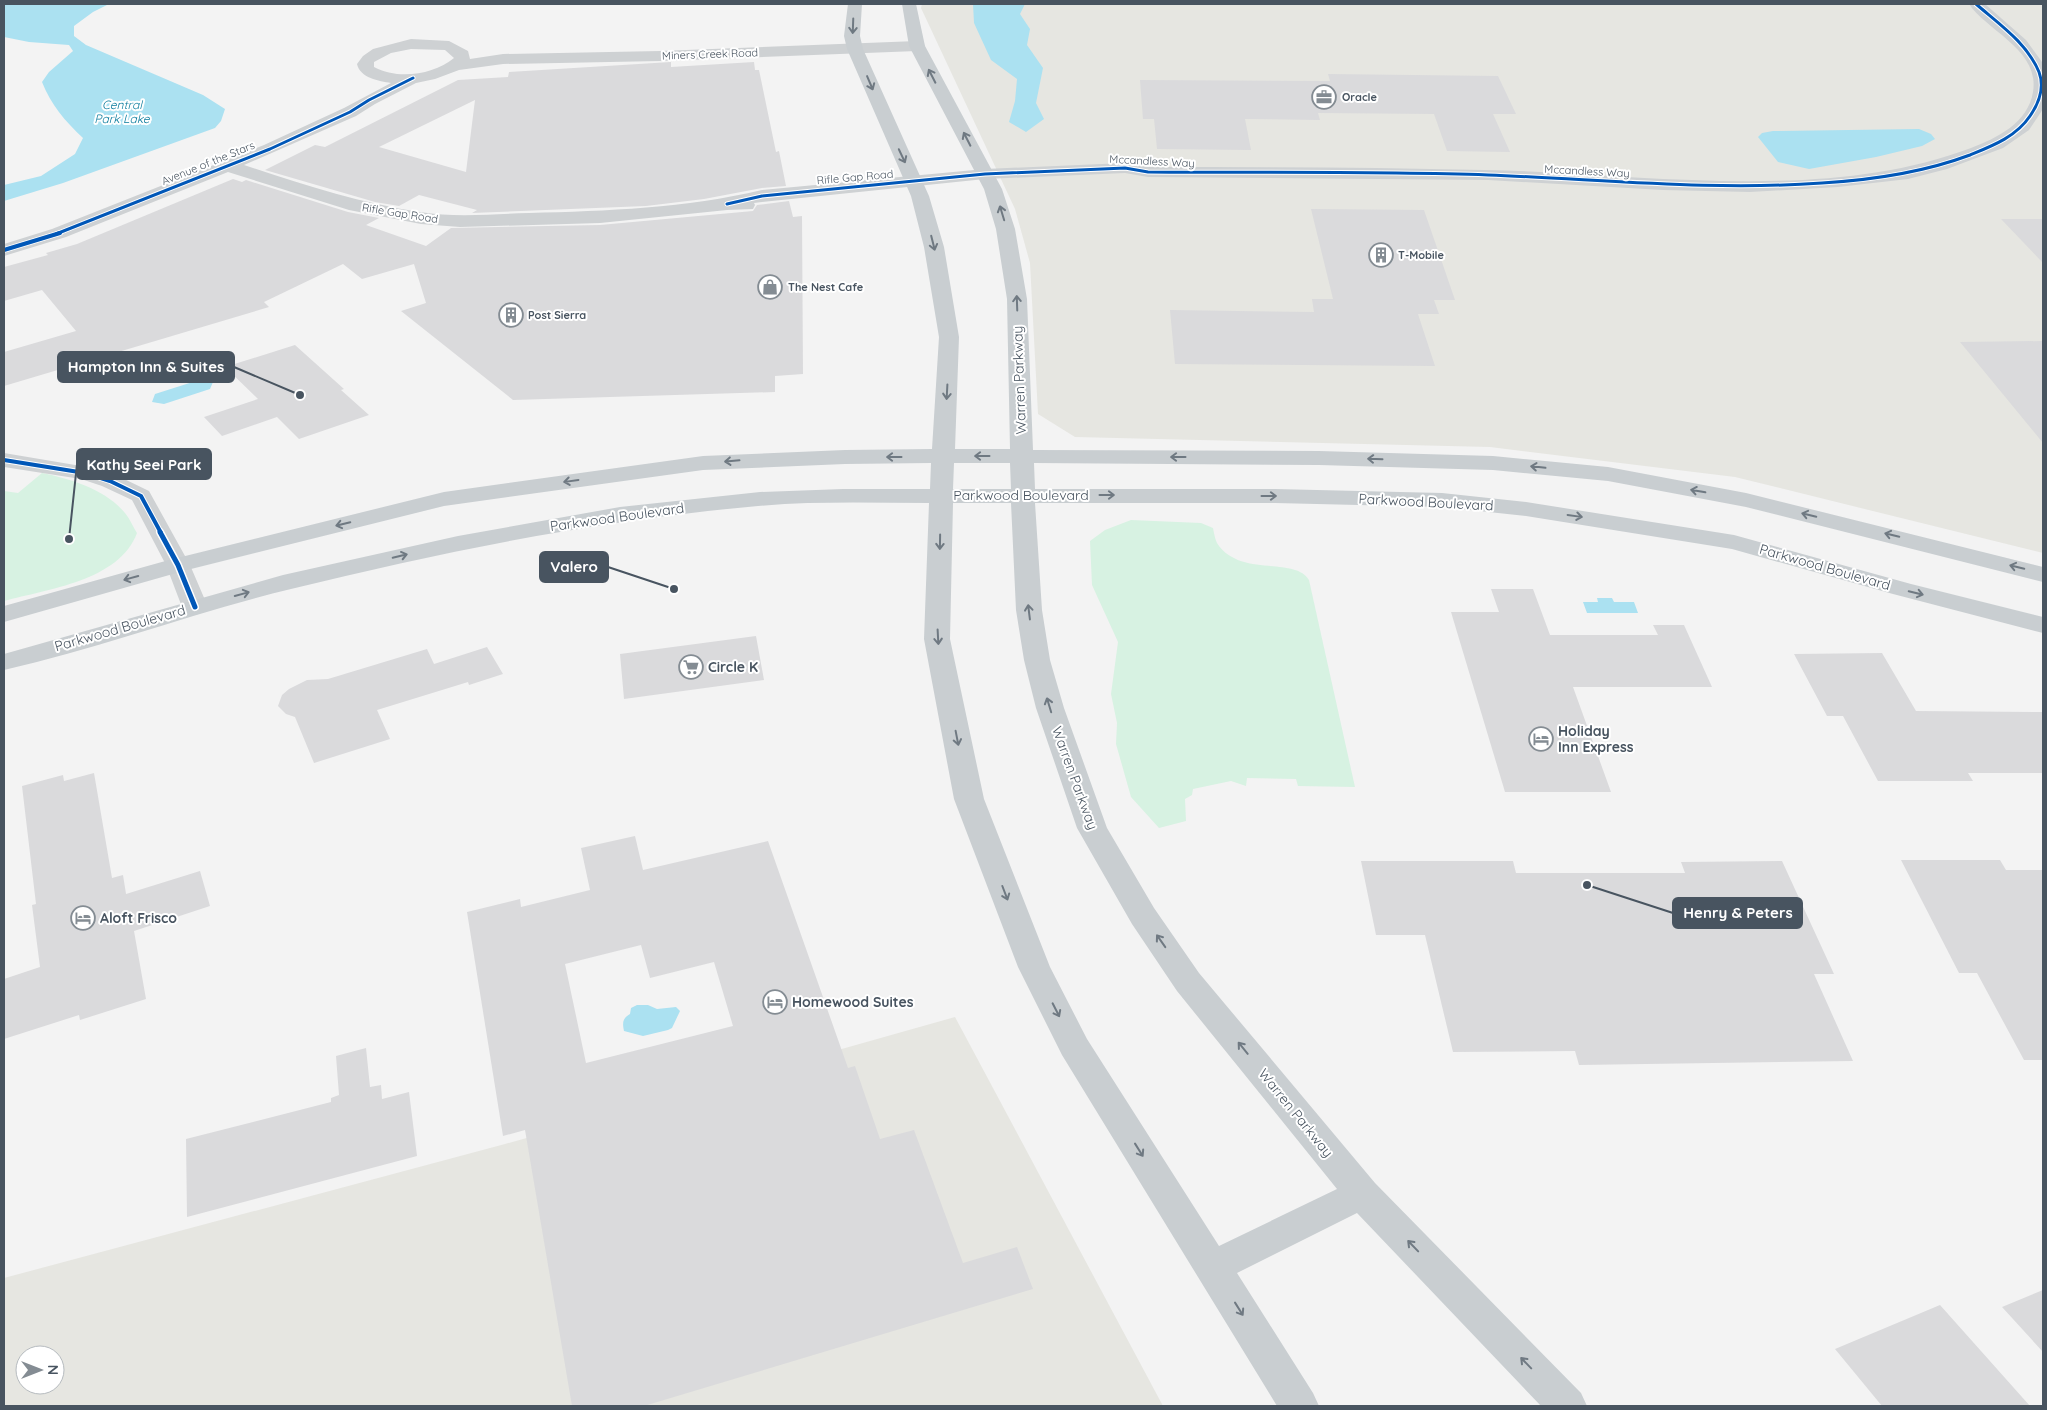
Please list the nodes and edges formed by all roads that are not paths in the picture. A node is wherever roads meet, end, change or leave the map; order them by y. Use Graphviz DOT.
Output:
graph roads {
  1 [pos="855,4"];
  2 [pos="908,4"];
  3 [pos="1976,4"];
  4 [pos="917,46"];
  5 [pos="855,49"];
  6 [pos="459,60"];
  7 [pos="381,76"];
  8 [pos="413,78"];
  9 [pos="369,100"];
  10 [pos="228,166"];
  11 [pos="989,181"];
  12 [pos="917,188"];
  13 [pos="4,250"];
  14 [pos="943,456"];
  15 [pos="1022,456"];
  16 [pos="4,460"];
  17 [pos="1023,495"];
  18 [pos="941,496"];
  19 [pos="1746,500"];
  20 [pos="1734,542"];
  21 [pos="178,565"];
  22 [pos="2043,574"];
  23 [pos="195,607"];
  24 [pos="4,614"];
  25 [pos="2043,625"];
  26 [pos="4,662"];
  27 [pos="1362,1194"];
  28 [pos="1213,1267"];
  29 [pos="1300,1406"];
  30 [pos="1567,1406"];
  1 -- 5 [label="main road, one-way"];
  2 -- 4 [label="main road, Warren Parkway"];
  3 -- 11 [label="street, Mccandless Way"];
  4 -- 5 [label="street, Miners Creek Road"];
  11 -- 4 [label="main road, Warren Parkway, one-way"];
  5 -- 6 [label="street, Miners Creek Road"];
  5 -- 12 [label="main road, one-way"];
  6 -- 7 [label="street"];
  6 -- 8 [label="street, Miners Creek Road"];
  7 -- 8 [label="street"];
  7 -- 9 [label="street"];
  8 -- 9 [label="street, Avenue of the Stars"];
  9 -- 10 [label="street, Avenue of the Stars"];
  10 -- 12 [label="street, Rifle Gap Road"];
  10 -- 13 [label="street, Avenue of the Stars"];
  11 -- 12 [label="street, Rifle Gap Road"];
  15 -- 11 [label="main road, Warren Parkway, one-way"];
  12 -- 14 [label="main road, one-way"];
  15 -- 14 [label="main road, one-way"];
  14 -- 18 [label="main road"];
  14 -- 21 [label="main road, one-way"];
  15 -- 17 [label="main road, Warren Parkway"];
  19 -- 15 [label="main road, one-way"];
  16 -- 21 [label="street"];
  17 -- 18 [label="main road, Parkwood Boulevard"];
  17 -- 20 [label="main road, Parkwood Boulevard, one-way"];
  27 -- 17 [label="main road, Warren Parkway, one-way"];
  23 -- 18 [label="main road, Parkwood Boulevard, one-way"];
  18 -- 28 [label="main road, one-way"];
  19 -- 20 [label="main road"];
  22 -- 19 [label="main road, one-way"];
  20 -- 25 [label="main road, Parkwood Boulevard, one-way"];
  21 -- 23 [label="street"];
  21 -- 24 [label="main road, one-way"];
  23 -- 26 [label="main road, Parkwood Boulevard"];
  27 -- 28 [label="main road"];
  30 -- 27 [label="main road, Warren Parkway, one-way"];
  28 -- 29 [label="main road, one-way"];
}
